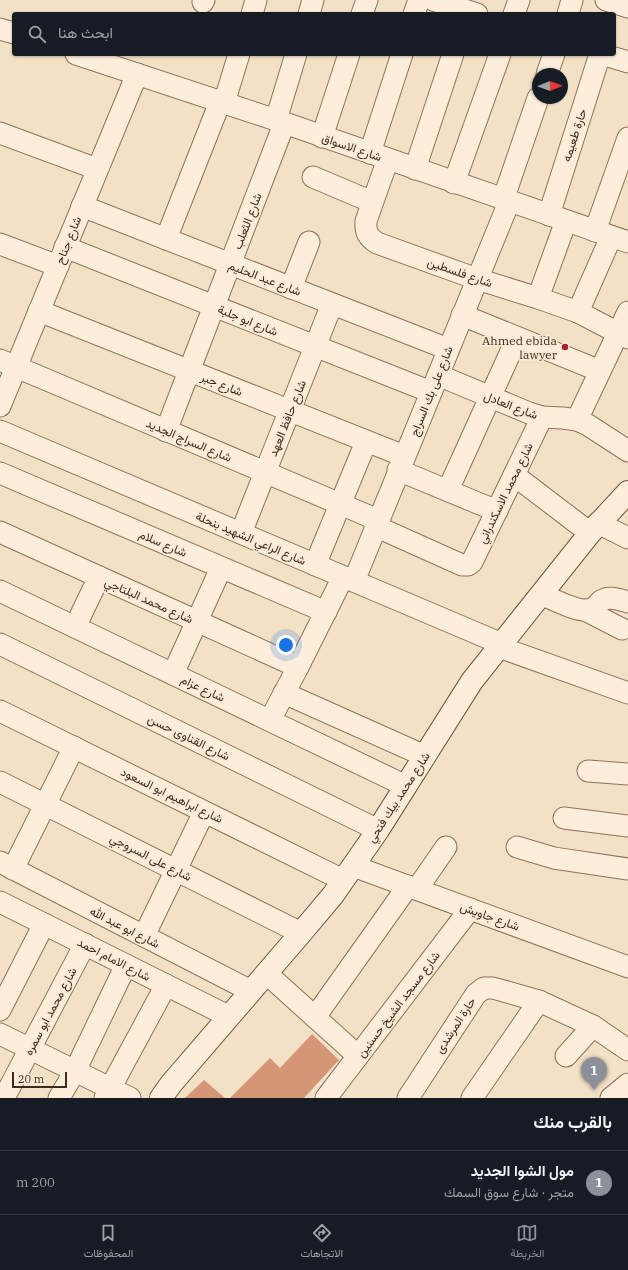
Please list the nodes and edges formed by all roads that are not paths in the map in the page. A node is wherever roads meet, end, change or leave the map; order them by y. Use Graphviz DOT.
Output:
graph roads {
  1 [pos="256,0"];
  2 [pos="313,0"];
  3 [pos="367,0"];
  4 [pos="419,0"];
  5 [pos="433,0"];
  6 [pos="520,0"];
  7 [pos="572,0"];
  8 [pos="471,10"];
  9 [pos="253,12"];
  10 [pos="310,12"];
  11 [pos="363,12"];
  12 [pos="415,12"];
  13 [pos="515,12"];
  14 [pos="569,12"];
  15 [pos="0,29"];
  16 [pos="12,33"];
  17 [pos="82,56"];
  18 [pos="238,56"];
  19 [pos="296,56"];
  20 [pos="348,56"];
  21 [pos="402,56"];
  22 [pos="452,56"];
  23 [pos="499,56"];
  24 [pos="553,56"];
  25 [pos="600,56"];
  26 [pos="608,56"];
  27 [pos="628,62"];
  28 [pos="549,68"];
  29 [pos="137,74"];
  30 [pos="222,103"];
  31 [pos="536,104"];
  32 [pos="280,122"];
  33 [pos="0,133"];
  34 [pos="322,137"];
  35 [pos="628,138"];
  36 [pos="379,156"];
  37 [pos="97,169"];
  38 [pos="415,169"];
  39 [pos="313,177"];
  40 [pos="454,182"];
  41 [pos="506,201"];
  42 [pos="372,202"];
  43 [pos="82,206"];
  44 [pos="558,218"];
  45 [pos="617,237"];
  46 [pos="166,239"];
  47 [pos="309,242"];
  48 [pos="0,244"];
  49 [pos="61,257"];
  50 [pos="230,264"];
  51 [pos="477,279"];
  52 [pos="291,288"];
  53 [pos="538,298"];
  54 [pos="332,304"];
  55 [pos="214,306"];
  56 [pos="39,311"];
  57 [pos="578,312"];
  58 [pos="628,312"];
  59 [pos="462,315"];
  60 [pos="623,335"];
  61 [pos="517,338"];
  62 [pos="315,347"];
  63 [pos="448,349"];
  64 [pos="8,364"];
  65 [pos="189,371"];
  66 [pos="600,371"];
  67 [pos="434,384"];
  68 [pos="490,397"];
  69 [pos="0,406"];
  70 [pos="290,411"];
  71 [pos="542,417"];
  72 [pos="577,420"];
  73 [pos="166,430"];
  74 [pos="0,431"];
  75 [pos="366,442"];
  76 [pos="628,451"];
  77 [pos="401,463"];
  78 [pos="0,473"];
  79 [pos="265,473"];
  80 [pos="514,475"];
  81 [pos="448,490"];
  82 [pos="628,492"];
  83 [pos="341,504"];
  84 [pos="497,511"];
  85 [pos="377,523"];
  86 [pos="594,528"];
  87 [pos="0,532"];
  88 [pos="241,533"];
  89 [pos="628,538"];
  90 [pos="315,565"];
  91 [pos="465,565"];
  92 [pos="221,568"];
  93 [pos="99,577"];
  94 [pos="348,579"];
  95 [pos="0,591"];
  96 [pos="542,595"];
  97 [pos="628,602"];
  98 [pos="585,610"];
  99 [pos="326,612"];
  100 [pos="197,621"];
  101 [pos="75,627"];
  102 [pos="622,629"];
  103 [pos="0,644"];
  104 [pos="501,646"];
  105 [pos="298,667"];
  106 [pos="173,674"];
  107 [pos="284,693"];
  108 [pos="628,693"];
  109 [pos="0,711"];
  110 [pos="270,720"];
  111 [pos="74,747"];
  112 [pos="425,756"];
  113 [pos="588,771"];
  114 [pos="628,774"];
  115 [pos="0,783"];
  116 [pos="406,786"];
  117 [pos="46,805"];
  118 [pos="204,812"];
  119 [pos="564,818"];
  120 [pos="628,826"];
  121 [pos="378,830"];
  122 [pos="446,847"];
  123 [pos="518,847"];
  124 [pos="7,866"];
  125 [pos="628,869"];
  126 [pos="176,870"];
  127 [pos="348,873"];
  128 [pos="412,888"];
  129 [pos="1,904"];
  130 [pos="470,909"];
  131 [pos="44,924"];
  132 [pos="301,933"];
  133 [pos="144,936"];
  134 [pos="85,944"];
  135 [pos="126,965"];
  136 [pos="628,967"];
  137 [pos="266,973"];
  138 [pos="166,985"];
  139 [pos="251,991"];
  140 [pos="539,1001"];
  141 [pos="0,1010"];
  142 [pos="228,1016"];
  143 [pos="315,1017"];
  144 [pos="593,1026"];
  145 [pos="0,1034"];
  146 [pos="30,1049"];
  147 [pos="628,1050"];
  148 [pos="358,1056"];
  149 [pos="566,1056"];
  150 [pos="75,1071"];
  151 [pos="628,1084"];
  152 [pos="107,1093"];
  153 [pos="4,1098"];
  154 [pos="59,1098"];
  155 [pos="130,1098"];
  156 [pos="160,1098"];
  157 [pos="326,1098"];
  158 [pos="408,1098"];
  159 [pos="472,1098"];
  160 [pos="611,1098"];
  1 -- 9 [label="street"];
  2 -- 10 [label="street"];
  3 -- 11 [label="street"];
  4 -- 12 [label="street"];
  5 -- 8 [label="street"];
  6 -- 13 [label="street"];
  7 -- 14 [label="street"];
  15 -- 16 [label="street"];
  17 -- 29 [label="street, شارع الاسواق"];
  18 -- 30 [label="street"];
  19 -- 32 [label="street, شارع الثعلب"];
  20 -- 34 [label="street"];
  21 -- 36 [label="street, شارع فلسطين"];
  22 -- 38 [label="street"];
  23 -- 40 [label="street"];
  24 -- 28 [label="street"];
  25 -- 44 [label="street, حارة طعيمه"];
  26 -- 27 [label="street"];
  29 -- 30 [label="street, شارع الاسواق"];
  29 -- 37 [label="street, شارع جناح"];
  30 -- 32 [label="street, شارع الاسواق"];
  30 -- 46 [label="street"];
  31 -- 41 [label="street, شارع على بك السراج"];
  32 -- 34 [label="street, شارع الاسواق"];
  32 -- 50 [label="street, شارع الثعلب"];
  33 -- 37 [label="street"];
  34 -- 36 [label="street, شارع الاسواق"];
  35 -- 45 [label="street"];
  36 -- 38 [label="street, شارع الاسواق"];
  36 -- 42 [label="street, شارع فلسطين"];
  37 -- 43 [label="street, شارع جناح"];
  38 -- 40 [label="street, شارع الاسواق"];
  39 -- 42 [label="street"];
  40 -- 41 [label="street, شارع الاسواق"];
  41 -- 44 [label="street, شارع الاسواق"];
  41 -- 51 [label="street, شارع على بك السراج"];
  42 -- 51 [label="street, شارع فلسطين"];
  43 -- 46 [label="street, شارع عبد الحليم"];
  43 -- 49 [label="street, شارع جناح"];
  44 -- 45 [label="street, شارع الاسواق"];
  44 -- 53 [label="street, حارة طعيمه"];
  45 -- 57 [label="street"];
  46 -- 50 [label="street, شارع عبد الحليم"];
  47 -- 52 [label="street"];
  48 -- 49 [label="street, شارع ابو جلبة"];
  49 -- 55 [label="street, شارع ابو جلبة"];
  49 -- 56 [label="street, شارع جناح"];
  50 -- 52 [label="street, شارع عبد الحليم"];
  50 -- 55 [label="street, شارع الثعلب"];
  51 -- 53 [label="street, شارع فلسطين"];
  51 -- 59 [label="street, شارع على بك السراج"];
  52 -- 54 [label="street, شارع عبد الحليم"];
  53 -- 57 [label="street, شارع فلسطين"];
  54 -- 62 [label="street, شارع حافظ العهد"];
  54 -- 63 [label="street, شارع عبد الحليم"];
  55 -- 62 [label="street, شارع ابو جلبة"];
  55 -- 65 [label="street, شارع الثعلب"];
  56 -- 64 [label="street, شارع جناح"];
  56 -- 65 [label="street, شارع جبر"];
  57 -- 60 [label="street, شارع فلسطين"];
  58 -- 60 [label="street"];
  59 -- 61 [label="street"];
  59 -- 63 [label="street, شارع على بك السراج"];
  60 -- 66 [label="street"];
  61 -- 66 [label="street"];
  61 -- 68 [label="street"];
  62 -- 67 [label="street, شارع ابو جلبة"];
  62 -- 70 [label="street, شارع حافظ العهد"];
  63 -- 67 [label="street, شارع على بك السراج"];
  64 -- 69 [label="street, شارع جناح"];
  64 -- 73 [label="street, شارع السراج الجديد"];
  65 -- 70 [label="street, شارع جبر"];
  65 -- 73 [label="street, شارع الثعلب"];
  66 -- 72 [label="street"];
  67 -- 68 [label="street, شارع العادل"];
  67 -- 77 [label="street, شارع على بك السراج"];
  68 -- 71 [label="street, شارع العادل"];
  68 -- 81 [label="street"];
  70 -- 75 [label="street, شارع جبر"];
  70 -- 79 [label="street, شارع حافظ العهد"];
  71 -- 72 [label="street, شارع العادل"];
  71 -- 80 [label="street, شارع محمد الاسكندراني"];
  72 -- 76 [label="street, شارع العادل"];
  73 -- 79 [label="street, شارع السراج الجديد"];
  74 -- 88 [label="street, شارع الراعي الشهيد بنحلة"];
  75 -- 77 [label="street, شارع جبر"];
  75 -- 83 [label="street"];
  77 -- 81 [label="street, شارع جبر"];
  77 -- 85 [label="street, شارع على بك السراج"];
  78 -- 92 [label="street, شارع سلام"];
  79 -- 83 [label="street, شارع السراج الجديد"];
  79 -- 88 [label="street, شارع حافظ العهد"];
  80 -- 84 [label="street, شارع محمد الاسكندراني"];
  80 -- 86 [label="street"];
  81 -- 84 [label="street, شارع جبر"];
  82 -- 86 [label="street, شارع محمد بيك فتحي"];
  83 -- 85 [label="street, شارع السراج الجديد"];
  83 -- 90 [label="street"];
  84 -- 91 [label="street, شارع محمد الاسكندراني"];
  85 -- 91 [label="street, شارع السراج الجديد"];
  85 -- 94 [label="street, شارع على بك السراج"];
  86 -- 89 [label="street"];
  86 -- 96 [label="street, شارع محمد بيك فتحي"];
  87 -- 93 [label="street, شارع محمد البلتاجي"];
  88 -- 90 [label="street, شارع الراعي الشهيد بنحلة"];
  90 -- 94 [label="street, شارع الراعي الشهيد بنحلة"];
  92 -- 99 [label="street, شارع سلام"];
  92 -- 100 [label="street"];
  93 -- 100 [label="street, شارع محمد البلتاجي"];
  93 -- 101 [label="street"];
  94 -- 99 [label="street, شارع على بك السراج"];
  94 -- 104 [label="street, شارع الراعي الشهيد بنحلة"];
  95 -- 101 [label="street, شارع عزام"];
  96 -- 98 [label="street"];
  96 -- 104 [label="street, شارع محمد بيك فتحي"];
  97 -- 98 [label="street"];
  98 -- 102 [label="street"];
  99 -- 105 [label="street, شارع على بك السراج"];
  100 -- 105 [label="street, شارع محمد البلتاجي"];
  100 -- 106 [label="street"];
  101 -- 106 [label="street, شارع عزام"];
  103 -- 121 [label="street, شارع القناوى حسن"];
  104 -- 108 [label="street, شارع الراعي الشهيد بنحلة"];
  104 -- 112 [label="street, شارع محمد بيك فتحي"];
  105 -- 107 [label="street, شارع على بك السراج"];
  106 -- 110 [label="street, شارع عزام"];
  107 -- 110 [label="street, شارع على بك السراج"];
  107 -- 112 [label="street"];
  109 -- 111 [label="street, شارع ابراهيم ابو السعود"];
  110 -- 116 [label="street, شارع عزام"];
  111 -- 117 [label="street"];
  111 -- 118 [label="street, شارع ابراهيم ابو السعود"];
  112 -- 116 [label="street, شارع محمد بيك فتحي"];
  113 -- 114 [label="street"];
  115 -- 117 [label="street, شارع على السروجي"];
  116 -- 121 [label="street, شارع محمد بيك فتحي"];
  117 -- 124 [label="street"];
  117 -- 126 [label="street, شارع على السروجي"];
  118 -- 126 [label="street"];
  118 -- 127 [label="street, شارع ابراهيم ابو السعود"];
  119 -- 120 [label="street"];
  121 -- 127 [label="street, شارع محمد بيك فتحي"];
  122 -- 128 [label="street"];
  123 -- 125 [label="street"];
  124 -- 133 [label="street, شارع ابو عبد الله"];
  126 -- 132 [label="street, شارع على السروجي"];
  126 -- 133 [label="street"];
  127 -- 128 [label="street, شارع جاويش"];
  127 -- 132 [label="street, شارع محمد بيك فتحي"];
  128 -- 130 [label="street, شارع جاويش"];
  128 -- 143 [label="street"];
  129 -- 131 [label="street, شارع الامام احمد"];
  130 -- 136 [label="street, شارع جاويش"];
  130 -- 148 [label="street, شارع مسجد الشيخ حسنين"];
  131 -- 134 [label="street, شارع الامام احمد"];
  131 -- 141 [label="street"];
  132 -- 137 [label="street, شارع محمد بيك فتحي"];
  133 -- 139 [label="street, شارع ابو عبد الله"];
  134 -- 135 [label="street, شارع الامام احمد"];
  134 -- 146 [label="street, شارع محمد ابو سمره"];
  135 -- 138 [label="street, شارع الامام احمد"];
  135 -- 150 [label="street"];
  137 -- 139 [label="street, شارع محمد بيك فتحي"];
  137 -- 143 [label="street"];
  138 -- 142 [label="street, شارع الامام احمد"];
  138 -- 152 [label="street"];
  139 -- 142 [label="street, شارع محمد بيك فتحي"];
  140 -- 144 [label="street, حارة المرشدى"];
  140 -- 158 [label="street, حارة المرشدى"];
  140 -- 159 [label="street"];
  142 -- 156 [label="street, شارع محمد بيك فتحي"];
  143 -- 148 [label="street"];
  144 -- 147 [label="street, حارة المرشدى"];
  144 -- 149 [label="street"];
  145 -- 146 [label="street"];
  146 -- 150 [label="street"];
  146 -- 153 [label="street, شارع محمد ابو سمره"];
  148 -- 157 [label="street, شارع مسجد الشيخ حسنين"];
  150 -- 152 [label="street"];
  150 -- 154 [label="street"];
  151 -- 160 [label="street"];
  152 -- 155 [label="street"];
}
